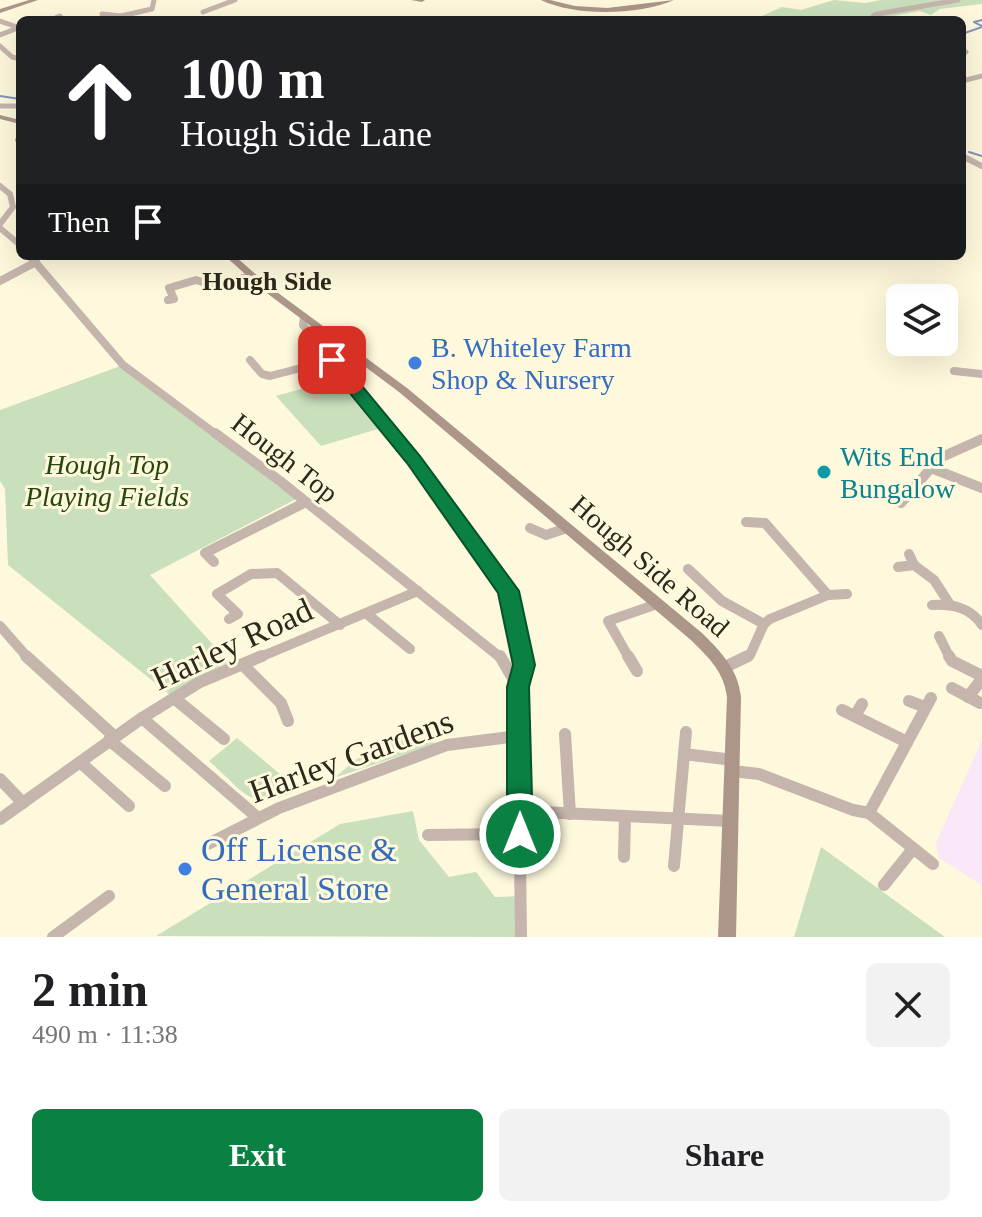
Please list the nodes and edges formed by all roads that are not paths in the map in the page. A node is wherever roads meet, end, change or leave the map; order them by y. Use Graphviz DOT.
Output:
graph roads {
  1 [pos="35,0"];
  2 [pos="235,0"];
  3 [pos="414,0"];
  4 [pos="422,0"];
  5 [pos="544,0"];
  6 [pos="671,0"];
  7 [pos="958,0"];
  8 [pos="157,4"];
  9 [pos="0,11"];
  10 [pos="203,12"];
  11 [pos="102,14"];
  12 [pos="112,16"];
  13 [pos="126,16"];
  14 [pos="873,16"];
  15 [pos="0,46"];
  16 [pos="16,58"];
  17 [pos="0,186"];
  18 [pos="16,193"];
  19 [pos="10,194"];
  20 [pos="0,226"];
  21 [pos="16,241"];
  22 [pos="31,260"];
  23 [pos="34,260"];
  24 [pos="234,260"];
  25 [pos="250,276"];
  26 [pos="0,281"];
  27 [pos="169,288"];
  28 [pos="156,289"];
  29 [pos="168,300"];
  30 [pos="304,317"];
  31 [pos="250,360"];
  32 [pos="332,360"];
  33 [pos="954,371"];
  34 [pos="982,374"];
  35 [pos="982,439"];
  36 [pos="931,468"];
  37 [pos="982,488"];
  38 [pos="306,502"];
  39 [pos="901,503"];
  40 [pos="754,518"];
  41 [pos="530,528"];
  42 [pos="567,528"];
  43 [pos="909,554"];
  44 [pos="214,562"];
  45 [pos="914,565"];
  46 [pos="898,567"];
  47 [pos="688,569"];
  48 [pos="418,591"];
  49 [pos="847,594"];
  50 [pos="828,595"];
  51 [pos="949,603"];
  52 [pos="657,604"];
  53 [pos="932,605"];
  54 [pos="367,614"];
  55 [pos="229,619"];
  56 [pos="764,624"];
  57 [pos="340,625"];
  58 [pos="982,625"];
  59 [pos="1,629"];
  60 [pos="939,636"];
  61 [pos="410,649"];
  62 [pos="243,665"];
  63 [pos="725,667"];
  64 [pos="637,671"];
  65 [pos="982,678"];
  66 [pos="518,687"];
  67 [pos="952,688"];
  68 [pos="968,697"];
  69 [pos="174,698"];
  70 [pos="909,701"];
  71 [pos="980,703"];
  72 [pos="862,704"];
  73 [pos="842,710"];
  74 [pos="855,716"];
  75 [pos="142,718"];
  76 [pos="288,721"];
  77 [pos="686,732"];
  78 [pos="565,734"];
  79 [pos="518,736"];
  80 [pos="112,738"];
  81 [pos="224,739"];
  82 [pos="907,742"];
  83 [pos="684,754"];
  84 [pos="80,762"];
  85 [pos="732,766"];
  86 [pos="0,779"];
  87 [pos="165,786"];
  88 [pos="23,803"];
  89 [pos="129,806"];
  90 [pos="520,811"];
  91 [pos="869,813"];
  92 [pos="570,814"];
  93 [pos="625,816"];
  94 [pos="258,818"];
  95 [pos="0,819"];
  96 [pos="678,819"];
  97 [pos="730,821"];
  98 [pos="520,834"];
  99 [pos="428,835"];
  100 [pos="208,844"];
  101 [pos="912,850"];
  102 [pos="624,857"];
  103 [pos="933,864"];
  104 [pos="674,866"];
  105 [pos="884,885"];
  106 [pos="109,896"];
  107 [pos="53,937"];
  108 [pos="521,937"];
  109 [pos="727,937"];
  1 -- 9 [label="main road"];
  2 -- 10 [label="street"];
  3 -- 4 [label="main road"];
  5 -- 6 [label="main road"];
  7 -- 14 [label="street"];
  8 -- 13 [label="street"];
  11 -- 12 [label="street"];
  15 -- 16 [label="street"];
  17 -- 19 [label="street"];
  18 -- 19 [label="street"];
  19 -- 20 [label="street"];
  20 -- 21 [label="street"];
  22 -- 26 [label="street"];
  23 -- 38 [label="street, Hough Top"];
  24 -- 25 [label="main road, Hough Side Road"];
  25 -- 27 [label="street"];
  25 -- 30 [label="main road, Hough Side Road"];
  27 -- 28 [label="street"];
  27 -- 29 [label="street"];
  30 -- 32 [label="street"];
  30 -- 42 [label="main road, Hough Side Road"];
  31 -- 32 [label="street"];
  32 -- 66 [label="street"];
  33 -- 34 [label="street"];
  35 -- 36 [label="street"];
  36 -- 37 [label="street"];
  36 -- 39 [label="street"];
  38 -- 44 [label="street"];
  38 -- 48 [label="street, Hough Top"];
  40 -- 50 [label="street"];
  41 -- 42 [label="street"];
  42 -- 52 [label="main road, Hough Side Road"];
  43 -- 45 [label="street"];
  45 -- 46 [label="street"];
  45 -- 51 [label="street"];
  47 -- 56 [label="street"];
  48 -- 54 [label="street, Harley Road"];
  48 -- 66 [label="street, Hough Top"];
  49 -- 50 [label="street"];
  50 -- 56 [label="street"];
  51 -- 53 [label="street"];
  51 -- 58 [label="street"];
  52 -- 63 [label="main road, Hough Side Road"];
  52 -- 64 [label="street"];
  54 -- 57 [label="street, Harley Road"];
  54 -- 61 [label="street"];
  55 -- 57 [label="street"];
  56 -- 63 [label="street"];
  57 -- 62 [label="street, Harley Road"];
  59 -- 80 [label="street"];
  60 -- 65 [label="street"];
  62 -- 69 [label="street, Harley Road"];
  62 -- 76 [label="street"];
  63 -- 85 [label="main road, Hough Side Road"];
  65 -- 68 [label="street"];
  66 -- 79 [label="street"];
  67 -- 68 [label="street"];
  68 -- 71 [label="street"];
  69 -- 75 [label="street, Harley Road"];
  69 -- 81 [label="street"];
  70 -- 82 [label="street"];
  72 -- 74 [label="street"];
  73 -- 74 [label="street"];
  74 -- 82 [label="street"];
  75 -- 80 [label="street, Harley Road"];
  75 -- 94 [label="street"];
  77 -- 83 [label="street"];
  78 -- 92 [label="street"];
  79 -- 90 [label="street"];
  79 -- 94 [label="street, Harley Gardens"];
  80 -- 84 [label="street, Harley Road"];
  80 -- 87 [label="street"];
  82 -- 91 [label="street"];
  83 -- 85 [label="street"];
  83 -- 96 [label="street"];
  84 -- 88 [label="street, Harley Road"];
  84 -- 89 [label="street"];
  85 -- 91 [label="street"];
  85 -- 97 [label="main road, Hough Side Road"];
  86 -- 88 [label="street"];
  88 -- 95 [label="street, Harley Road"];
  90 -- 92 [label="street"];
  90 -- 98 [label="street"];
  91 -- 101 [label="street"];
  92 -- 93 [label="street"];
  93 -- 96 [label="street"];
  93 -- 102 [label="street"];
  94 -- 100 [label="street, Harley Gardens"];
  96 -- 97 [label="street"];
  96 -- 104 [label="street"];
  97 -- 109 [label="main road, Hough Side Road"];
  98 -- 99 [label="street"];
  98 -- 108 [label="street"];
  101 -- 103 [label="street"];
  101 -- 105 [label="street"];
  106 -- 107 [label="street"];
}
